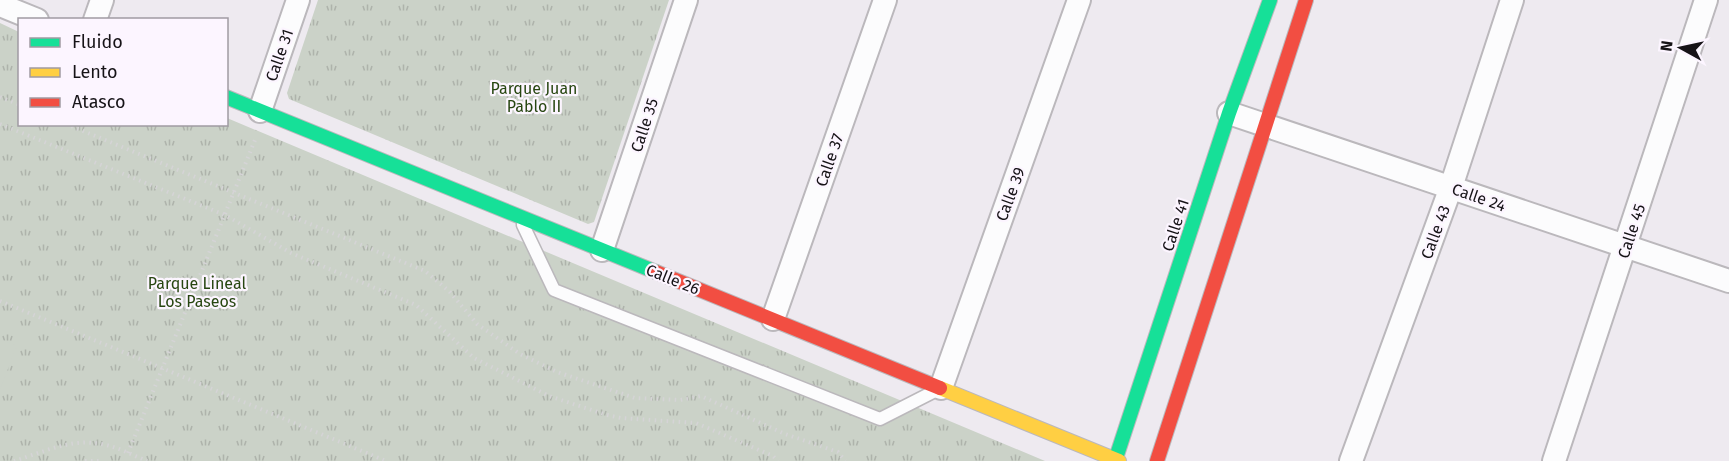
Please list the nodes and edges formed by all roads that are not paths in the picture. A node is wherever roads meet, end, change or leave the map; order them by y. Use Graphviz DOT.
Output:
graph roads {
  1 [pos="102,0"];
  2 [pos="298,0"];
  3 [pos="686,0"];
  4 [pos="885,0"];
  5 [pos="1079,0"];
  6 [pos="1270,0"];
  7 [pos="1306,0"];
  8 [pos="1512,0"];
  9 [pos="1707,0"];
  10 [pos="0,4"];
  11 [pos="32,18"];
  12 [pos="96,18"];
  13 [pos="228,98"];
  14 [pos="260,111"];
  15 [pos="1229,113"];
  16 [pos="1264,125"];
  17 [pos="1451,188"];
  18 [pos="519,216"];
  19 [pos="1626,246"];
  20 [pos="602,250"];
  21 [pos="1729,281"];
  22 [pos="773,319"];
  23 [pos="941,388"];
  24 [pos="1117,460"];
  25 [pos="1157,461"];
  26 [pos="1351,461"];
  27 [pos="1554,461"];
  1 -- 12 [label="street"];
  2 -- 14 [label="street, Calle 31"];
  3 -- 20 [label="street, Calle 35"];
  4 -- 22 [label="street, Calle 37"];
  5 -- 23 [label="street, Calle 39"];
  6 -- 15 [label="main road, Calle 41"];
  7 -- 16 [label="main road"];
  8 -- 17 [label="street, Calle 43"];
  9 -- 19 [label="street, Calle 45"];
  10 -- 11 [label="street"];
  13 -- 14 [label="main road, Calle 26"];
  14 -- 18 [label="main road, Calle 26"];
  15 -- 16 [label="street, Calle 24"];
  15 -- 24 [label="main road, Calle 41"];
  16 -- 17 [label="street, Calle 24"];
  16 -- 25 [label="main road"];
  17 -- 19 [label="street, Calle 24"];
  17 -- 26 [label="street, Calle 43"];
  18 -- 20 [label="main road, Calle 26"];
  18 -- 23 [label="lane"];
  19 -- 21 [label="street, Calle 24"];
  19 -- 27 [label="street, Calle 45"];
  20 -- 22 [label="main road, Calle 26"];
  22 -- 23 [label="main road, Calle 26"];
  23 -- 24 [label="main road, Calle 26"];
}
